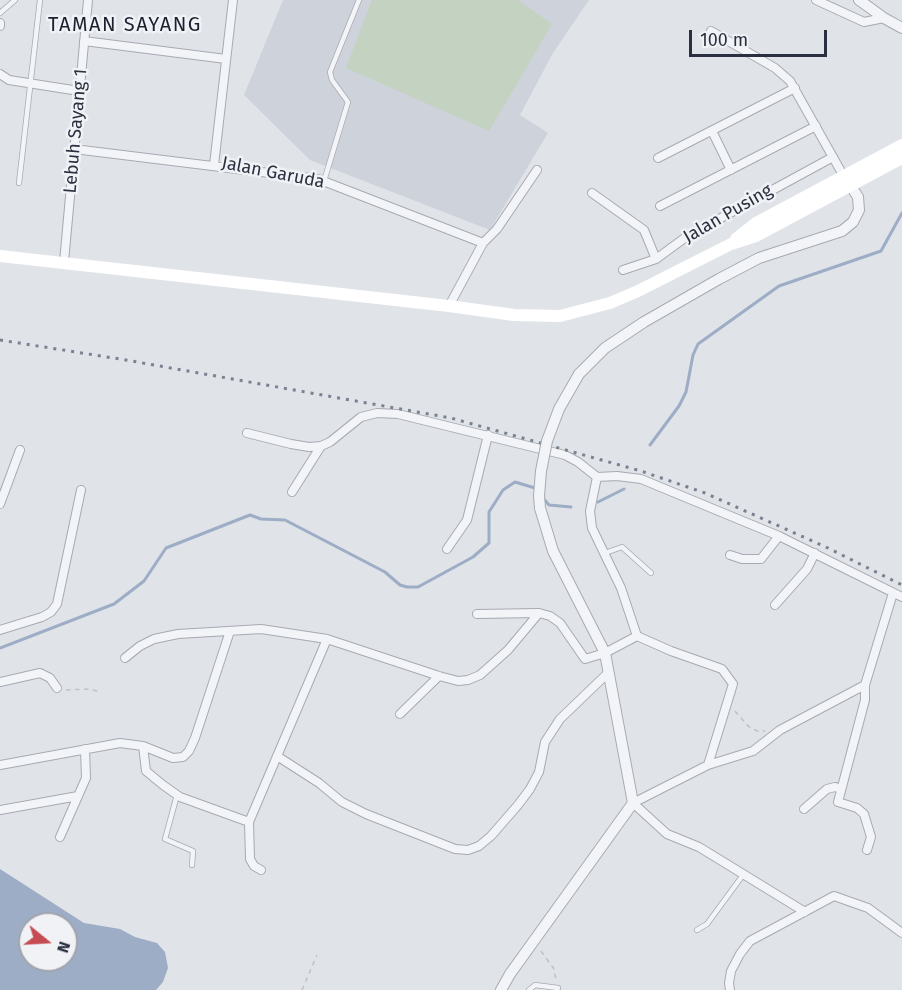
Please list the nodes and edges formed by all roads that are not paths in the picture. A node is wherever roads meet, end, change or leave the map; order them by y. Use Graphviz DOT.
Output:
graph roads {
  1 [pos="15,0"];
  2 [pos="40,0"];
  3 [pos="87,0"];
  4 [pos="233,0"];
  5 [pos="359,0"];
  6 [pos="816,0"];
  7 [pos="859,0"];
  8 [pos="0,13"];
  9 [pos="884,18"];
  10 [pos="902,27"];
  11 [pos="711,31"];
  12 [pos="84,41"];
  13 [pos="226,59"];
  14 [pos="0,74"];
  15 [pos="30,84"];
  16 [pos="795,88"];
  17 [pos="79,91"];
  18 [pos="816,126"];
  19 [pos="712,131"];
  20 [pos="902,145"];
  21 [pos="74,149"];
  22 [pos="833,157"];
  23 [pos="902,158"];
  24 [pos="658,159"];
  25 [pos="214,165"];
  26 [pos="537,170"];
  27 [pos="731,170"];
  28 [pos="843,175"];
  29 [pos="324,181"];
  30 [pos="19,183"];
  31 [pos="851,187"];
  32 [pos="592,194"];
  33 [pos="660,206"];
  34 [pos="483,243"];
  35 [pos="730,244"];
  36 [pos="0,256"];
  37 [pos="656,259"];
  38 [pos="64,262"];
  39 [pos="623,270"];
  40 [pos="449,306"];
  41 [pos="247,433"];
  42 [pos="489,435"];
  43 [pos="321,446"];
  44 [pos="20,450"];
  45 [pos="597,477"];
  46 [pos="81,489"];
  47 [pos="292,492"];
  48 [pos="0,504"];
  49 [pos="779,537"];
  50 [pos="447,549"];
  51 [pos="605,553"];
  52 [pos="815,553"];
  53 [pos="730,555"];
  54 [pos="651,573"];
  55 [pos="898,595"];
  56 [pos="775,605"];
  57 [pos="539,613"];
  58 [pos="477,614"];
  59 [pos="0,630"];
  60 [pos="230,631"];
  61 [pos="637,636"];
  62 [pos="327,639"];
  63 [pos="605,653"];
  64 [pos="125,658"];
  65 [pos="609,672"];
  66 [pos="439,676"];
  67 [pos="0,682"];
  68 [pos="865,685"];
  69 [pos="57,688"];
  70 [pos="400,714"];
  71 [pos="143,746"];
  72 [pos="85,749"];
  73 [pos="277,756"];
  74 [pos="0,765"];
  75 [pos="708,765"];
  76 [pos="841,789"];
  77 [pos="178,795"];
  78 [pos="78,796"];
  79 [pos="633,803"];
  80 [pos="804,809"];
  81 [pos="0,810"];
  82 [pos="249,822"];
  83 [pos="60,837"];
  84 [pos="867,850"];
  85 [pos="192,865"];
  86 [pos="261,870"];
  87 [pos="743,875"];
  88 [pos="805,912"];
  89 [pos="697,930"];
  90 [pos="902,933"];
  91 [pos="558,988"];
  92 [pos="501,990"];
  93 [pos="529,990"];
  94 [pos="730,990"];
  1 -- 8 [label="lane"];
  2 -- 15 [label="lane"];
  3 -- 12 [label="street, Lebuh Sayang 1"];
  4 -- 13 [label="street, Jalan Garuda"];
  5 -- 29 [label="lane"];
  6 -- 9 [label="street"];
  7 -- 9 [label="street"];
  9 -- 10 [label="street"];
  11 -- 16 [label="street"];
  12 -- 13 [label="street"];
  12 -- 17 [label="street, Lebuh Sayang 1"];
  13 -- 25 [label="street, Jalan Garuda"];
  14 -- 15 [label="street"];
  15 -- 17 [label="street"];
  15 -- 30 [label="lane"];
  16 -- 18 [label="street"];
  16 -- 19 [label="street"];
  17 -- 21 [label="street, Lebuh Sayang 1"];
  18 -- 22 [label="street"];
  18 -- 27 [label="street"];
  19 -- 24 [label="street"];
  19 -- 27 [label="street"];
  20 -- 28 [label="main road"];
  21 -- 25 [label="street"];
  21 -- 38 [label="street, Lebuh Sayang 1"];
  22 -- 28 [label="street"];
  22 -- 37 [label="street, Jalan Pusing"];
  23 -- 31 [label="main road"];
  25 -- 29 [label="street, Jalan Garuda"];
  26 -- 34 [label="street"];
  27 -- 33 [label="street"];
  28 -- 31 [label="street"];
  28 -- 35 [label="main road"];
  29 -- 34 [label="street, Jalan Garuda"];
  31 -- 35 [label="main road"];
  31 -- 63 [label="street, bridge"];
  32 -- 37 [label="street"];
  34 -- 40 [label="street"];
  35 -- 40 [label="main road"];
  36 -- 38 [label="main road"];
  37 -- 39 [label="street, Jalan Pusing"];
  38 -- 40 [label="main road"];
  41 -- 43 [label="street"];
  42 -- 43 [label="street"];
  42 -- 45 [label="street"];
  42 -- 50 [label="street"];
  43 -- 47 [label="street"];
  44 -- 48 [label="street"];
  45 -- 49 [label="street"];
  45 -- 51 [label="street"];
  46 -- 59 [label="street"];
  49 -- 52 [label="street"];
  49 -- 53 [label="street"];
  51 -- 54 [label="lane"];
  51 -- 61 [label="street"];
  52 -- 55 [label="street"];
  52 -- 56 [label="street"];
  55 -- 68 [label="street"];
  57 -- 58 [label="street"];
  57 -- 63 [label="street"];
  57 -- 66 [label="street"];
  60 -- 62 [label="street"];
  60 -- 64 [label="street"];
  60 -- 71 [label="street"];
  61 -- 63 [label="street"];
  61 -- 75 [label="street"];
  62 -- 66 [label="street"];
  62 -- 73 [label="street"];
  63 -- 65 [label="street"];
  65 -- 73 [label="street"];
  65 -- 79 [label="street"];
  66 -- 70 [label="street"];
  67 -- 69 [label="street"];
  68 -- 75 [label="street"];
  68 -- 76 [label="street"];
  71 -- 72 [label="street"];
  71 -- 77 [label="street"];
  72 -- 74 [label="street"];
  72 -- 78 [label="street"];
  73 -- 82 [label="street"];
  75 -- 79 [label="street"];
  76 -- 80 [label="street"];
  76 -- 84 [label="street"];
  77 -- 82 [label="street"];
  77 -- 85 [label="lane"];
  78 -- 81 [label="street"];
  78 -- 83 [label="street"];
  79 -- 87 [label="street"];
  79 -- 92 [label="street"];
  82 -- 86 [label="street"];
  87 -- 88 [label="street"];
  87 -- 89 [label="lane"];
  88 -- 90 [label="street"];
  88 -- 94 [label="street"];
  91 -- 93 [label="lane"];
}
